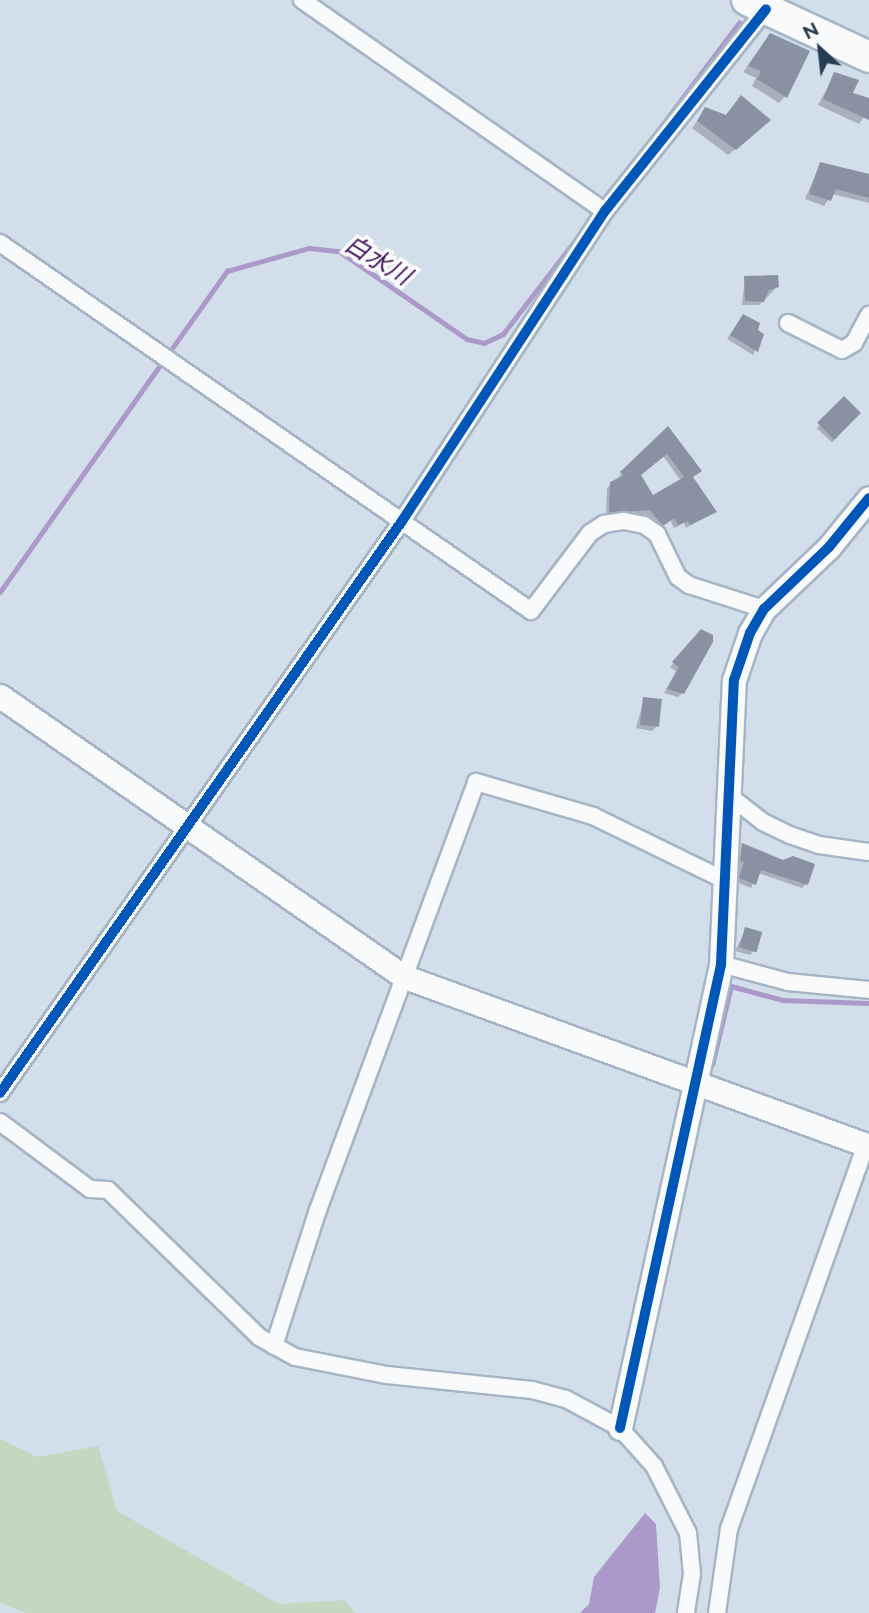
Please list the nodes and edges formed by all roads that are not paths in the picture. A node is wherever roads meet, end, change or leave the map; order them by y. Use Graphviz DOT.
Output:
graph roads {
  1 [pos="302,0"];
  2 [pos="757,4"];
  3 [pos="869,57"];
  4 [pos="605,211"];
  5 [pos="0,243"];
  6 [pos="869,315"];
  7 [pos="788,323"];
  8 [pos="869,498"];
  9 [pos="402,521"];
  10 [pos="764,609"];
  11 [pos="0,696"];
  12 [pos="732,797"];
  13 [pos="188,827"];
  14 [pos="869,852"];
  15 [pos="726,881"];
  16 [pos="721,964"];
  17 [pos="405,976"];
  18 [pos="869,990"];
  19 [pos="695,1083"];
  20 [pos="0,1093"];
  21 [pos="0,1122"];
  22 [pos="868,1146"];
  23 [pos="274,1346"];
  24 [pos="620,1428"];
  25 [pos="686,1613"];
  26 [pos="716,1613"];
  1 -- 4 [label="street"];
  2 -- 3 [label="highway"];
  2 -- 4 [label="street"];
  4 -- 9 [label="street"];
  5 -- 9 [label="street"];
  6 -- 7 [label="street"];
  8 -- 10 [label="street"];
  9 -- 10 [label="street"];
  9 -- 13 [label="street"];
  10 -- 12 [label="street"];
  11 -- 13 [label="street"];
  12 -- 14 [label="street"];
  12 -- 15 [label="street"];
  13 -- 17 [label="street"];
  13 -- 20 [label="street"];
  15 -- 16 [label="street"];
  15 -- 17 [label="street"];
  16 -- 18 [label="street"];
  16 -- 19 [label="street"];
  17 -- 19 [label="street"];
  17 -- 23 [label="street"];
  19 -- 22 [label="street"];
  19 -- 24 [label="street"];
  21 -- 23 [label="street"];
  22 -- 26 [label="street"];
  23 -- 24 [label="street"];
  24 -- 25 [label="street"];
}
